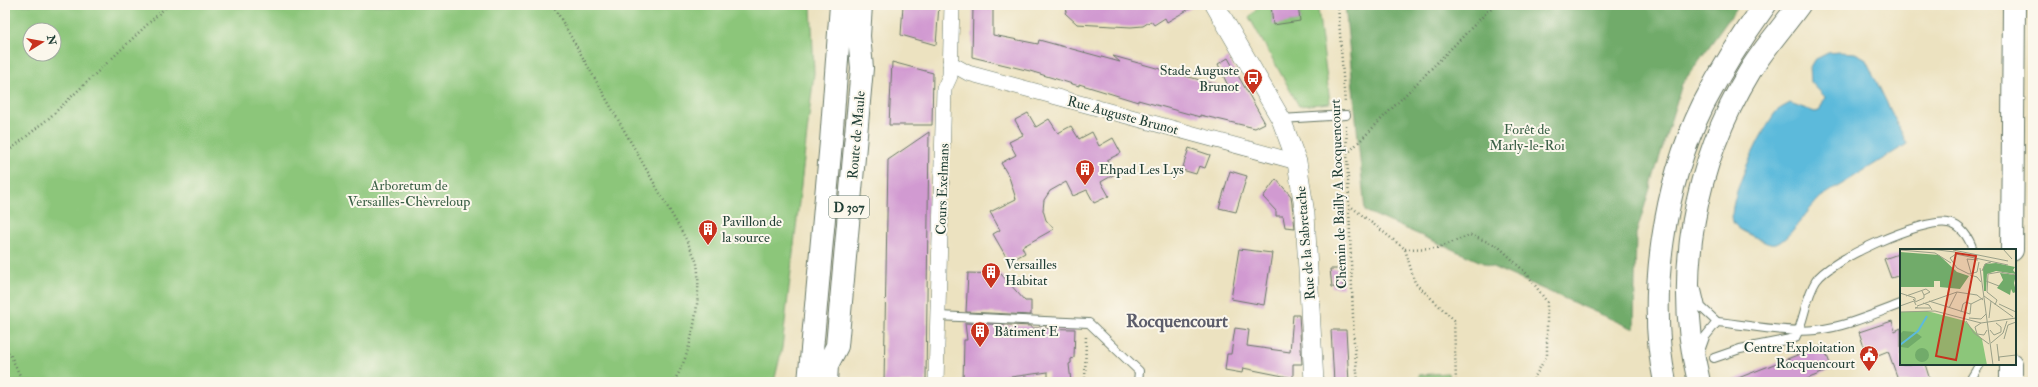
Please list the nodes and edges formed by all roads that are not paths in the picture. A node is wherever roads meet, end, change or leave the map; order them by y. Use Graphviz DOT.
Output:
graph roads {
  1 [pos="841,5"];
  2 [pos="861,5"];
  3 [pos="873,5"];
  4 [pos="952,5"];
  5 [pos="1215,5"];
  6 [pos="1765,5"];
  7 [pos="1799,5"];
  8 [pos="2014,5"];
  9 [pos="950,63"];
  10 [pos="862,68"];
  11 [pos="1346,115"];
  12 [pos="1281,119"];
  13 [pos="1297,162"];
  14 [pos="1973,249"];
  15 [pos="2012,249"];
  16 [pos="1688,263"];
  17 [pos="1900,304"];
  18 [pos="938,316"];
  19 [pos="1717,322"];
  20 [pos="1799,331"];
  21 [pos="837,346"];
  22 [pos="1714,358"];
  23 [pos="811,360"];
  24 [pos="1979,365"];
  25 [pos="2011,365"];
  26 [pos="1663,377"];
  27 [pos="799,382"];
  28 [pos="809,382"];
  29 [pos="826,382"];
  30 [pos="838,382"];
  31 [pos="936,382"];
  32 [pos="1138,382"];
  33 [pos="1314,382"];
  34 [pos="1700,382"];
  35 [pos="1969,382"];
  36 [pos="2011,382"];
  1 -- 23 [label="main road, Route de Maule / D 307"];
  2 -- 10 [label="main road, Route de Maule"];
  3 -- 10 [label="main road"];
  4 -- 9 [label="street, Cours Exelmans"];
  5 -- 12 [label="street, Rue de la Sabretache"];
  6 -- 26 [label="main road"];
  7 -- 16 [label="main road"];
  8 -- 15 [label="main road"];
  9 -- 13 [label="street, Rue Auguste Brunot"];
  9 -- 18 [label="street, Cours Exelmans"];
  10 -- 21 [label="main road, Route de Maule / D 307"];
  11 -- 12 [label="lane"];
  12 -- 13 [label="street, Rue de la Sabretache"];
  13 -- 33 [label="street, Rue de la Sabretache"];
  14 -- 20 [label="lane"];
  16 -- 19 [label="lane"];
  16 -- 34 [label="main road"];
  17 -- 20 [label="lane"];
  18 -- 31 [label="street, Cours Exelmans"];
  18 -- 32 [label="lane"];
  19 -- 20 [label="lane"];
  19 -- 34 [label="lane"];
  20 -- 22 [label="lane"];
  21 -- 29 [label="main road, Route de Maule / D 307"];
  21 -- 30 [label="main road, D 307"];
  23 -- 27 [label="main road"];
  23 -- 28 [label="main road, Route de Maule / D 307"];
  24 -- 35 [label="lane"];
  25 -- 36 [label="main road"];
}
